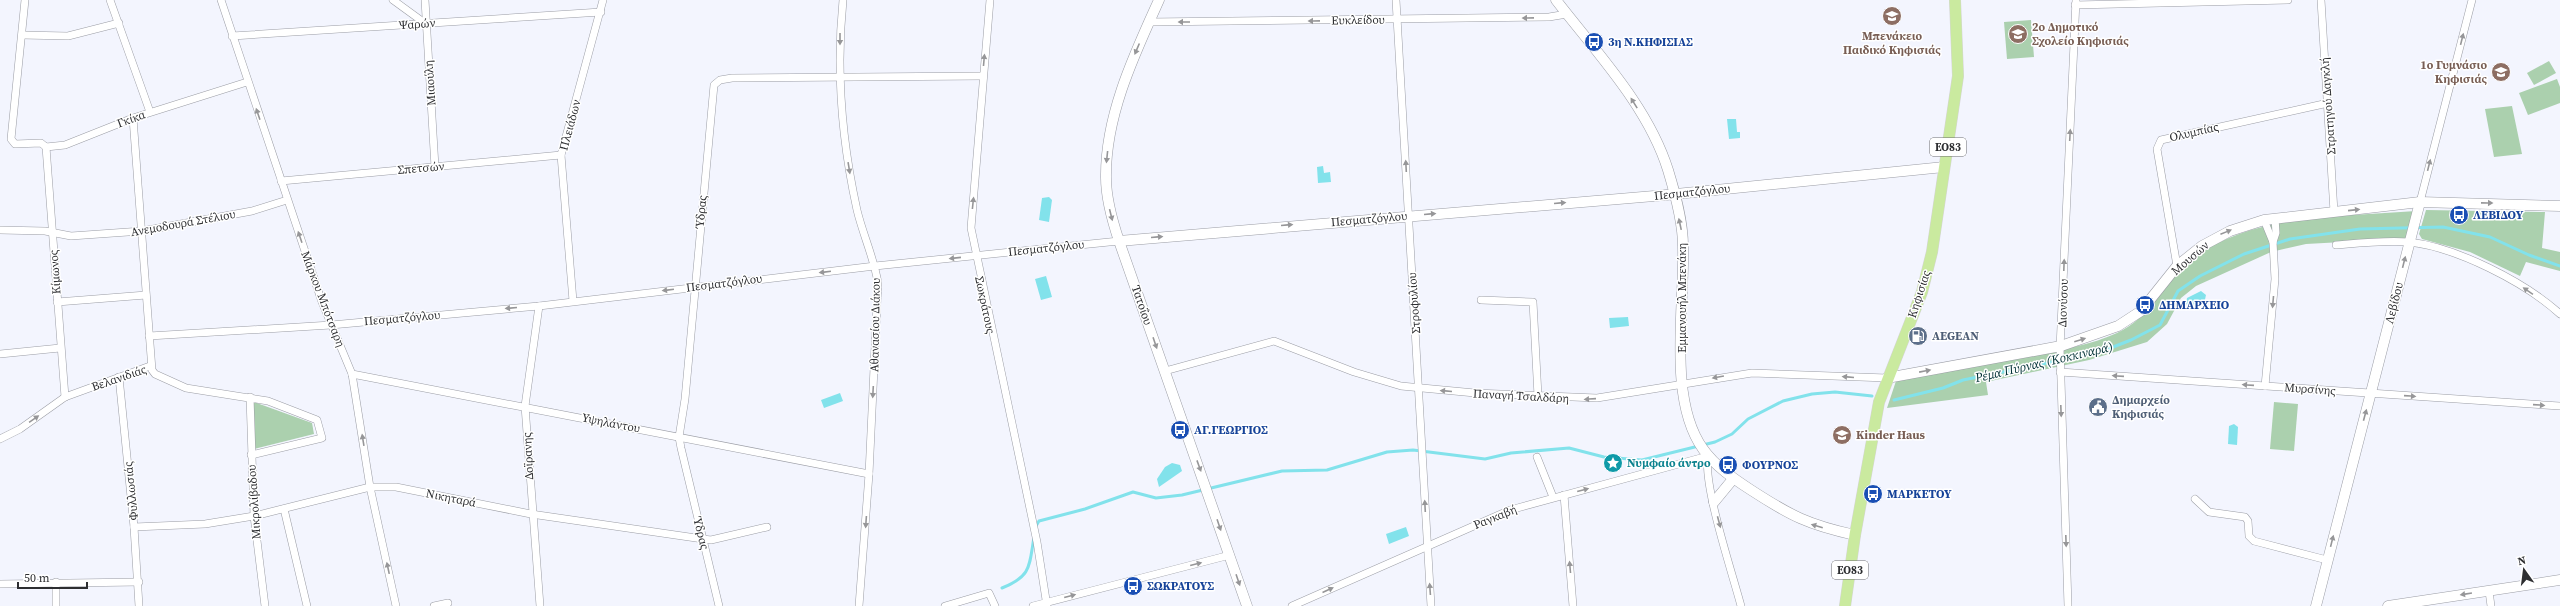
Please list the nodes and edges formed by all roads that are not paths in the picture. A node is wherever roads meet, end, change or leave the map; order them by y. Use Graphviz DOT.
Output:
graph roads {
  1 [pos="25,0"];
  2 [pos="110,0"];
  3 [pos="221,0"];
  4 [pos="393,0"];
  5 [pos="425,0"];
  6 [pos="603,0"];
  7 [pos="843,0"];
  8 [pos="990,0"];
  9 [pos="1159,0"];
  10 [pos="1396,0"];
  11 [pos="1556,0"];
  12 [pos="1955,0"];
  13 [pos="2288,0"];
  14 [pos="2321,0"];
  15 [pos="2472,0"];
  16 [pos="2076,2"];
  17 [pos="601,12"];
  18 [pos="1567,14"];
  19 [pos="1397,19"];
  20 [pos="1149,22"];
  21 [pos="119,23"];
  22 [pos="426,24"];
  23 [pos="22,35"];
  24 [pos="232,36"];
  25 [pos="840,76"];
  26 [pos="983,76"];
  27 [pos="247,82"];
  28 [pos="2328,102"];
  29 [pos="150,112"];
  30 [pos="133,118"];
  31 [pos="46,147"];
  32 [pos="562,155"];
  33 [pos="1944,166"];
  34 [pos="435,167"];
  35 [pos="281,181"];
  36 [pos="1674,193"];
  37 [pos="287,200"];
  38 [pos="2420,202"];
  39 [pos="2560,206"];
  40 [pos="2334,212"];
  41 [pos="1408,215"];
  42 [pos="2275,218"];
  43 [pos="2264,220"];
  44 [pos="0,230"];
  45 [pos="142,231"];
  46 [pos="53,234"];
  47 [pos="1119,241"];
  48 [pos="2273,242"];
  49 [pos="2409,242"];
  50 [pos="2336,245"];
  51 [pos="975,256"];
  52 [pos="875,266"];
  53 [pos="2177,266"];
  54 [pos="694,287"];
  55 [pos="146,295"];
  56 [pos="1481,300"];
  57 [pos="572,301"];
  58 [pos="57,302"];
  59 [pos="539,306"];
  60 [pos="2560,314"];
  61 [pos="331,325"];
  62 [pos="149,336"];
  63 [pos="2060,347"];
  64 [pos="60,348"];
  65 [pos="0,354"];
  66 [pos="150,366"];
  67 [pos="2060,368"];
  68 [pos="1165,371"];
  69 [pos="352,374"];
  70 [pos="120,377"];
  71 [pos="1682,383"];
  72 [pos="1885,383"];
  73 [pos="2266,386"];
  74 [pos="1420,389"];
  75 [pos="2371,393"];
  76 [pos="1538,396"];
  77 [pos="250,397"];
  78 [pos="65,398"];
  79 [pos="525,406"];
  80 [pos="2560,406"];
  81 [pos="679,437"];
  82 [pos="0,439"];
  83 [pos="251,455"];
  84 [pos="1708,456"];
  85 [pos="1537,457"];
  86 [pos="869,474"];
  87 [pos="1733,479"];
  88 [pos="370,487"];
  89 [pos="1564,495"];
  90 [pos="1553,497"];
  91 [pos="2195,499"];
  92 [pos="1714,502"];
  93 [pos="284,509"];
  94 [pos="531,514"];
  95 [pos="254,516"];
  96 [pos="134,527"];
  97 [pos="767,527"];
  98 [pos="1855,534"];
  99 [pos="703,539"];
  100 [pos="1428,545"];
  101 [pos="1230,555"];
  102 [pos="2327,560"];
  103 [pos="2560,580"];
  104 [pos="56,582"];
  105 [pos="139,582"];
  106 [pos="0,584"];
  107 [pos="2489,591"];
  108 [pos="448,603"];
  109 [pos="1047,604"];
  110 [pos="56,606"];
  111 [pos="138,606"];
  112 [pos="265,606"];
  113 [pos="307,606"];
  114 [pos="396,606"];
  115 [pos="434,606"];
  116 [pos="540,606"];
  117 [pos="719,606"];
  118 [pos="859,606"];
  119 [pos="945,606"];
  120 [pos="995,606"];
  121 [pos="1032,606"];
  122 [pos="1247,606"];
  123 [pos="1292,606"];
  124 [pos="1432,606"];
  125 [pos="1574,606"];
  126 [pos="1741,606"];
  127 [pos="1845,606"];
  128 [pos="2068,606"];
  129 [pos="2316,606"];
  130 [pos="2388,606"];
  131 [pos="2491,606"];
  1 -- 23 [label="street"];
  2 -- 21 [label="street"];
  3 -- 24 [label="street, Μάρκου Μπότσαρη"];
  4 -- 22 [label="street"];
  5 -- 22 [label="street, Μιαούλη"];
  6 -- 17 [label="street, Πλειάδων"];
  7 -- 25 [label="street, Αθανασίου Διάκου, one-way"];
  26 -- 8 [label="street, Σωκράτους, one-way"];
  9 -- 20 [label="street, Τατοΐου"];
  10 -- 19 [label="street, Στροφυλίου"];
  11 -- 18 [label="street, Εμμανουήλ Μπενάκη"];
  12 -- 33 [label="main road, Κηφισίας / ΕΟ83"];
  13 -- 16 [label="street"];
  14 -- 28 [label="street, Στρατηγού Δαγκλή"];
  38 -- 15 [label="street, Λεβίδου, one-way"];
  63 -- 16 [label="street, Διονύσου, one-way"];
  17 -- 22 [label="street, Ψαρών"];
  17 -- 32 [label="street, Πλειάδων"];
  18 -- 19 [label="street, Ευκλείδου, one-way"];
  36 -- 18 [label="street, Εμμανουήλ Μπενάκη, one-way"];
  19 -- 20 [label="street, Ευκλείδου, one-way"];
  41 -- 19 [label="street, Στροφυλίου, one-way"];
  20 -- 47 [label="street, Τατοΐου, one-way"];
  21 -- 23 [label="street"];
  21 -- 29 [label="street"];
  22 -- 24 [label="street, Ψαρών"];
  22 -- 34 [label="street, Μιαούλη"];
  23 -- 31 [label="street, Γκίκα"];
  24 -- 27 [label="street, Μάρκου Μπότσαρη"];
  25 -- 26 [label="street, Ύδρας"];
  25 -- 52 [label="street, Αθανασίου Διάκου, one-way"];
  25 -- 54 [label="street, Ύδρας"];
  51 -- 26 [label="street, Σωκράτους, one-way"];
  27 -- 29 [label="street, Γκίκα"];
  35 -- 27 [label="street, Μάρκου Μπότσαρη, one-way"];
  28 -- 40 [label="street, Στρατηγού Δαγκλή"];
  28 -- 53 [label="street, Ολυμπίας"];
  29 -- 30 [label="street, Γκίκα"];
  30 -- 31 [label="street, Γκίκα"];
  30 -- 45 [label="street"];
  31 -- 46 [label="street, Κίμωνος"];
  32 -- 34 [label="street, Σπετσών"];
  32 -- 57 [label="street, Πλειάδων"];
  33 -- 36 [label="street, Πεσματζόγλου"];
  33 -- 72 [label="main road, Κηφισίας / ΕΟ83"];
  34 -- 35 [label="street, Σπετσών"];
  35 -- 37 [label="street, Μάρκου Μπότσαρη"];
  41 -- 36 [label="street, Πεσματζόγλου, one-way"];
  71 -- 36 [label="street, Εμμανουήλ Μπενάκη, one-way"];
  37 -- 45 [label="street, Ανεμοδουρά Στέλιου"];
  61 -- 37 [label="street, Μάρκου Μπότσαρη, one-way"];
  38 -- 39 [label="street, Μουσών, one-way"];
  40 -- 38 [label="street, Μουσών, one-way"];
  38 -- 49 [label="street, Λεβίδου"];
  40 -- 42 [label="street, Μουσών"];
  47 -- 41 [label="street, Πεσματζόγλου, one-way"];
  41 -- 74 [label="street, Στροφυλίου"];
  42 -- 43 [label="street, Μουσών"];
  42 -- 48 [label="street"];
  43 -- 48 [label="street"];
  53 -- 43 [label="street, Μουσών, one-way"];
  44 -- 46 [label="street, Ανεμοδουρά Στέλιου"];
  45 -- 46 [label="street, Ανεμοδουρά Στέλιου"];
  45 -- 55 [label="street"];
  46 -- 58 [label="street, Κίμωνος"];
  47 -- 51 [label="street, Πεσματζόγλου"];
  47 -- 68 [label="street, Τατοΐου, one-way"];
  48 -- 73 [label="street, one-way"];
  49 -- 50 [label="street"];
  60 -- 49 [label="street, one-way"];
  75 -- 49 [label="street, Λεβίδου, one-way"];
  51 -- 52 [label="street, Πεσματζόγλου, one-way"];
  51 -- 109 [label="street, Σωκράτους"];
  52 -- 54 [label="street, Πεσματζόγλου, one-way"];
  52 -- 86 [label="street, Αθανασίου Διάκου, one-way"];
  63 -- 53 [label="street, Μουσών, one-way"];
  54 -- 57 [label="street, Πεσματζόγλου, one-way"];
  54 -- 81 [label="street, Ύδρας"];
  55 -- 58 [label="street"];
  55 -- 62 [label="street"];
  56 -- 76 [label="street"];
  57 -- 59 [label="street, Πεσματζόγλου"];
  58 -- 64 [label="street, Κίμωνος"];
  59 -- 61 [label="street, Πεσματζόγλου, one-way"];
  59 -- 79 [label="street, Δοϊρανης"];
  61 -- 62 [label="street, Πεσματζόγλου"];
  61 -- 69 [label="street, Μάρκου Μπότσαρη"];
  62 -- 66 [label="street"];
  63 -- 67 [label="street, Διονύσου"];
  72 -- 63 [label="street, Μουσών, one-way"];
  64 -- 65 [label="street"];
  64 -- 78 [label="street, Κίμωνος"];
  66 -- 70 [label="street, Βελανιδιάς"];
  66 -- 77 [label="street, Βελανιδιάς"];
  73 -- 67 [label="street, Μυρσίνης, one-way"];
  67 -- 128 [label="street, Διονύσου, one-way"];
  68 -- 74 [label="street, Παναγή Τσαλδάρη"];
  68 -- 101 [label="street, Τατοΐου, one-way"];
  69 -- 79 [label="street, Υψηλάντου"];
  88 -- 69 [label="street, Μάρκου Μπότσαρη, one-way"];
  70 -- 78 [label="street, Βελανιδιάς"];
  70 -- 96 [label="street, Φυλλωσιάς"];
  72 -- 71 [label="street, Παναγή Τσαλδάρη, one-way"];
  71 -- 76 [label="street, Παναγή Τσαλδάρη, one-way"];
  71 -- 84 [label="street, Εμμανουήλ Μπενάκη"];
  72 -- 98 [label="main road, Κηφισίας / ΕΟ83"];
  73 -- 75 [label="street, Μυρσίνης"];
  76 -- 74 [label="street, Παναγή Τσαλδάρη, one-way"];
  100 -- 74 [label="street, Στροφυλίου, one-way"];
  75 -- 80 [label="street, Μυρσίνης, one-way"];
  102 -- 75 [label="street, Λεβίδου, one-way"];
  77 -- 83 [label="street, Μικρολίβαδου"];
  77 -- 83 [label="street, Βελανιδιάς"];
  82 -- 78 [label="street, Βελανιδιάς, one-way"];
  79 -- 81 [label="street, Υψηλάντου"];
  79 -- 94 [label="street, Δοϊρανης"];
  81 -- 86 [label="street, Υψηλάντου"];
  81 -- 99 [label="street, Ύδρας"];
  83 -- 95 [label="street, Μικρολίβαδου"];
  84 -- 87 [label="street, Εμμανουήλ Μπενάκη"];
  89 -- 84 [label="street, Ραγκαβή, one-way"];
  84 -- 92 [label="street"];
  85 -- 90 [label="street"];
  86 -- 118 [label="street, Αθανασίου Διάκου, one-way"];
  87 -- 92 [label="street"];
  98 -- 87 [label="street, Εμμανουήλ Μπενάκη, one-way"];
  88 -- 93 [label="street, Νικηταρά"];
  88 -- 94 [label="street, Νικηταρά"];
  114 -- 88 [label="street, Μάρκου Μπότσαρη, one-way"];
  89 -- 90 [label="street, Ραγκαβή"];
  125 -- 89 [label="street, one-way"];
  90 -- 100 [label="street, Ραγκαβή"];
  91 -- 102 [label="street"];
  92 -- 126 [label="street, one-way"];
  93 -- 95 [label="street, Νικηταρά"];
  93 -- 113 [label="street"];
  94 -- 99 [label="street, Νικηταρά"];
  94 -- 116 [label="street, Δοϊρανης"];
  95 -- 96 [label="street, Νικηταρά"];
  95 -- 112 [label="street, Μικρολίβαδου"];
  96 -- 105 [label="street, Φυλλωσιάς"];
  97 -- 99 [label="street, Νικηταρά"];
  98 -- 127 [label="main road, Κηφισίας / ΕΟ83"];
  99 -- 117 [label="street, Ύδρας"];
  123 -- 100 [label="street, Ραγκαβή, one-way"];
  124 -- 100 [label="street, Στροφυλίου, one-way"];
  109 -- 101 [label="street, one-way"];
  101 -- 122 [label="street, Τατοΐου, one-way"];
  102 -- 129 [label="street, Λεβίδου"];
  103 -- 107 [label="street"];
  104 -- 105 [label="street"];
  104 -- 106 [label="street"];
  104 -- 110 [label="street"];
  105 -- 111 [label="street, Φυλλωσιάς"];
  107 -- 130 [label="street, one-way"];
  107 -- 131 [label="street"];
  108 -- 115 [label="street"];
  109 -- 121 [label="street"];
  119 -- 120 [label="street"];
}
